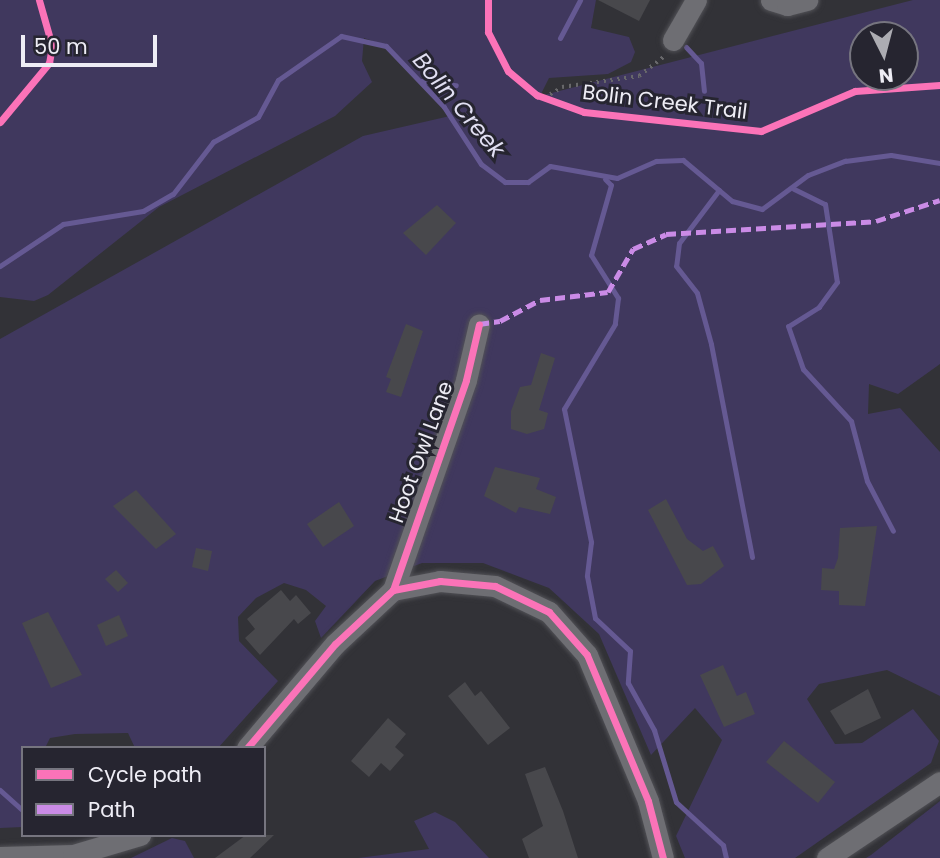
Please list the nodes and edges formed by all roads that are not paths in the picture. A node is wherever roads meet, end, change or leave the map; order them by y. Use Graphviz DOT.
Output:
graph roads {
  1 [pos="696,0"];
  2 [pos="771,0"];
  3 [pos="807,0"];
  4 [pos="673,40"];
  5 [pos="479,324"];
  6 [pos="393,590"];
  7 [pos="249,746"];
  8 [pos="940,782"];
  9 [pos="132,837"];
  10 [pos="0,857"];
  11 [pos="663,858"];
  12 [pos="827,858"];
  1 -- 4 [label="street"];
  2 -- 3 [label="street"];
  5 -- 6 [label="street, Hoot Owl Lane"];
  6 -- 7 [label="street"];
  6 -- 11 [label="street"];
  8 -- 12 [label="street"];
  9 -- 10 [label="street"];
}
